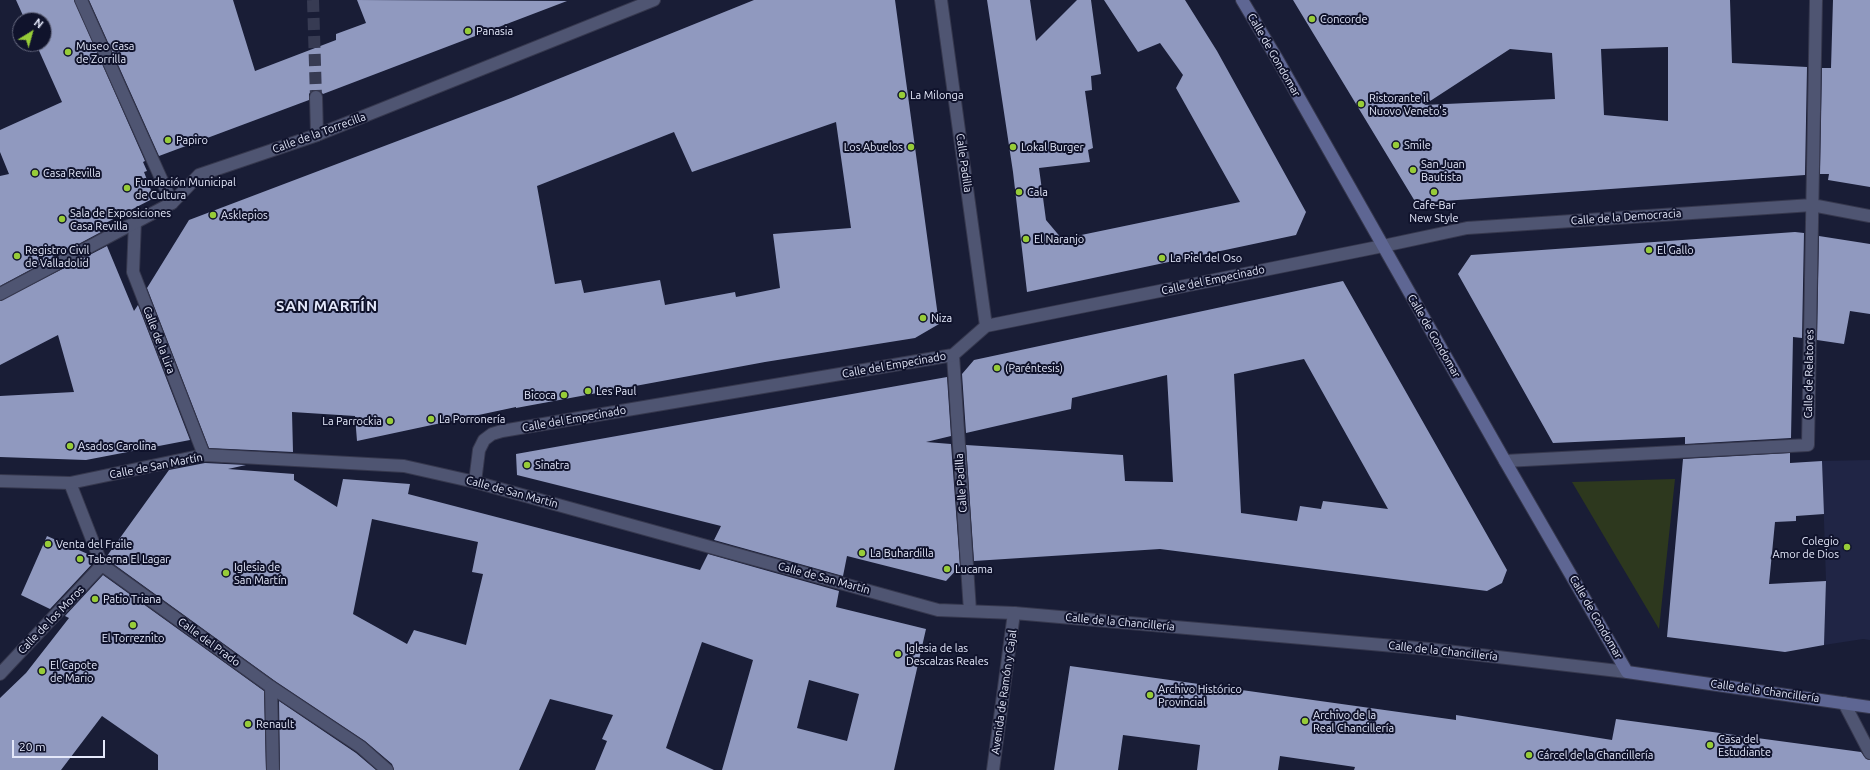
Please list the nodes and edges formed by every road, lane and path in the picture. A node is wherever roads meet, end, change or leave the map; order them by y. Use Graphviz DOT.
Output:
graph roads {
  1 [pos="81,0"];
  2 [pos="654,0"];
  3 [pos="941,0"];
  4 [pos="1242,0"];
  5 [pos="1816,0"];
  6 [pos="316,97"];
  7 [pos="317,135"];
  8 [pos="172,202"];
  9 [pos="1812,205"];
  10 [pos="1870,216"];
  11 [pos="135,221"];
  12 [pos="1383,246"];
  13 [pos="0,294"];
  14 [pos="986,326"];
  15 [pos="953,355"];
  16 [pos="204,455"];
  17 [pos="1505,461"];
  18 [pos="0,481"];
  19 [pos="475,482"];
  20 [pos="70,483"];
  21 [pos="102,565"];
  22 [pos="970,612"];
  23 [pos="1014,613"];
  24 [pos="1628,672"];
  25 [pos="0,674"];
  26 [pos="271,687"];
  27 [pos="1844,703"];
  28 [pos="1870,707"];
  29 [pos="1870,753"];
  30 [pos="273,770"];
  31 [pos="387,770"];
  32 [pos="993,770"];
  1 -- 8 [label="street"];
  2 -- 7 [label="street, Calle de la Torrecilla"];
  3 -- 14 [label="street, Calle Padilla"];
  4 -- 12 [label="main road, Calle de Gondomar"];
  5 -- 9 [label="street, Calle de Relatores"];
  6 -- 7 [label="street"];
  7 -- 8 [label="street, Calle de la Torrecilla"];
  8 -- 11 [label="street, Calle de la Torrecilla"];
  9 -- 10 [label="street, Calle de la Democracia"];
  9 -- 12 [label="street, Calle de la Democracia"];
  9 -- 17 [label="street, Calle de Relatores"];
  11 -- 13 [label="street, Calle de la Torrecilla"];
  11 -- 16 [label="street, Calle de la Lira"];
  12 -- 14 [label="street, Calle del Empecinado"];
  12 -- 17 [label="main road, Calle de Gondomar"];
  14 -- 15 [label="street, Calle del Empecinado"];
  15 -- 19 [label="street, Calle del Empecinado"];
  15 -- 22 [label="street, Calle Padilla"];
  16 -- 19 [label="street, Calle de San Martín"];
  16 -- 20 [label="street, Calle de San Martín"];
  17 -- 24 [label="main road, Calle de Gondomar"];
  18 -- 20 [label="street, Calle de San Martín"];
  19 -- 22 [label="street, Calle de San Martín"];
  20 -- 21 [label="street"];
  21 -- 25 [label="street, Calle de los Moros"];
  21 -- 26 [label="street, Calle del Prado"];
  22 -- 23 [label="street, Calle de San Martín"];
  23 -- 24 [label="street, Calle de la Chancillería"];
  23 -- 32 [label="street, Avenida de Ramón y Cajal"];
  24 -- 27 [label="main road, Calle de la Chancillería"];
  26 -- 30 [label="street"];
  26 -- 31 [label="street, Calle del Prado"];
  27 -- 28 [label="main road, Calle de la Chancillería"];
  27 -- 29 [label="street"];
}
